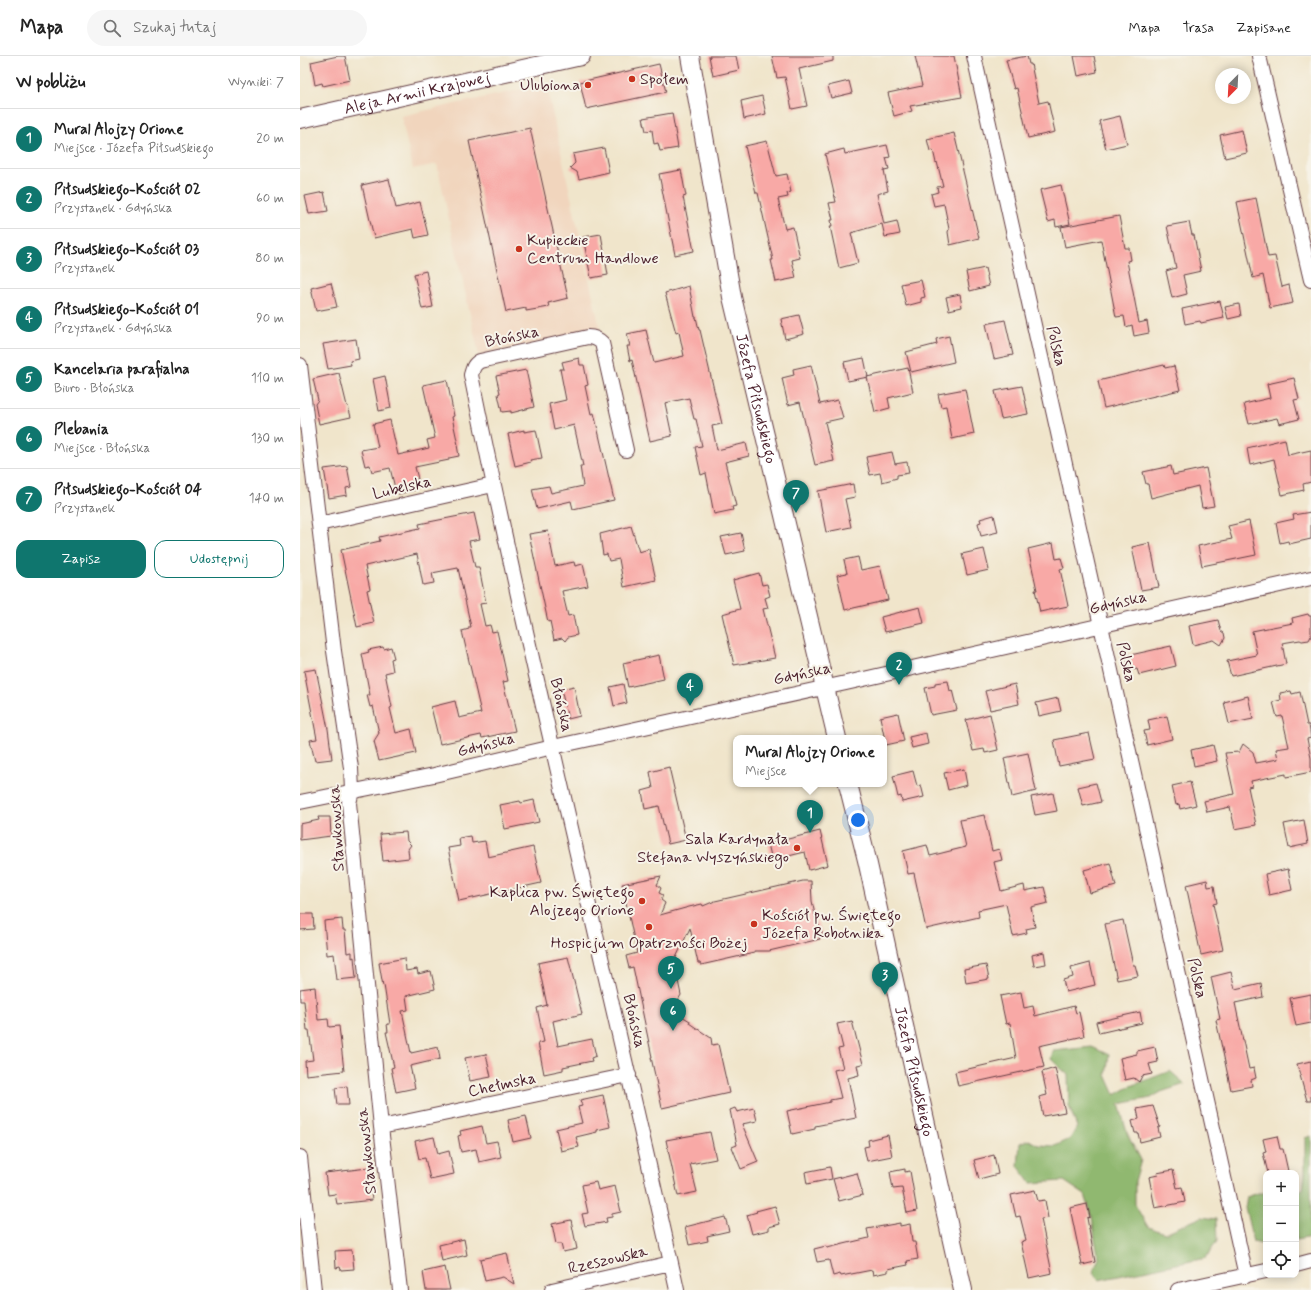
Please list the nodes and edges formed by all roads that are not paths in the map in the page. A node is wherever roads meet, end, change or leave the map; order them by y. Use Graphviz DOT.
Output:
graph roads {
  1 [pos="581,56"];
  2 [pos="690,56"];
  3 [pos="974,56"];
  4 [pos="1259,56"];
  5 [pos="300,119"];
  6 [pos="1311,280"];
  7 [pos="300,365"];
  8 [pos="626,450"];
  9 [pos="493,485"];
  10 [pos="319,524"];
  11 [pos="1311,578"];
  12 [pos="1100,625"];
  13 [pos="826,687"];
  14 [pos="836,735"];
  15 [pos="553,746"];
  16 [pos="849,787"];
  17 [pos="352,791"];
  18 [pos="300,802"];
  19 [pos="629,1075"];
  20 [pos="381,1127"];
  21 [pos="300,1157"];
  22 [pos="1311,1261"];
  23 [pos="671,1263"];
  24 [pos="1299,1264"];
  25 [pos="1263,1272"];
  26 [pos="1244,1281"];
  27 [pos="314,1290"];
  28 [pos="400,1290"];
  29 [pos="552,1290"];
  30 [pos="676,1290"];
  31 [pos="963,1290"];
  32 [pos="1178,1290"];
  1 -- 5 [label="street, Aleja Armii Krajowej"];
  2 -- 13 [label="street, Józefa Piłsudskiego"];
  3 -- 12 [label="street, Polska"];
  4 -- 6 [label="street"];
  7 -- 10 [label="street, Sławkowska"];
  8 -- 9 [label="street, Błońska"];
  9 -- 10 [label="street, Lubelska"];
  9 -- 15 [label="street, Błońska"];
  10 -- 17 [label="street, Sławkowska"];
  11 -- 12 [label="street, Gdyńska"];
  12 -- 13 [label="street, Gdyńska"];
  12 -- 26 [label="street, Polska"];
  13 -- 14 [label="street, Józefa Piłsudskiego"];
  13 -- 15 [label="street, Gdyńska"];
  15 -- 17 [label="street, Gdyńska"];
  15 -- 19 [label="street, Błońska"];
  16 -- 31 [label="street, Józefa Piłsudskiego"];
  17 -- 18 [label="street, Gdyńska"];
  17 -- 20 [label="street, Sławkowska"];
  19 -- 20 [label="street, Chełmska"];
  19 -- 23 [label="street, Błońska"];
  20 -- 28 [label="street, Sławkowska"];
  21 -- 27 [label="street"];
  22 -- 24 [label="street"];
  23 -- 29 [label="street, Rzeszowska"];
  23 -- 30 [label="street, Błońska"];
  25 -- 26 [label="street"];
  26 -- 32 [label="street"];
}
